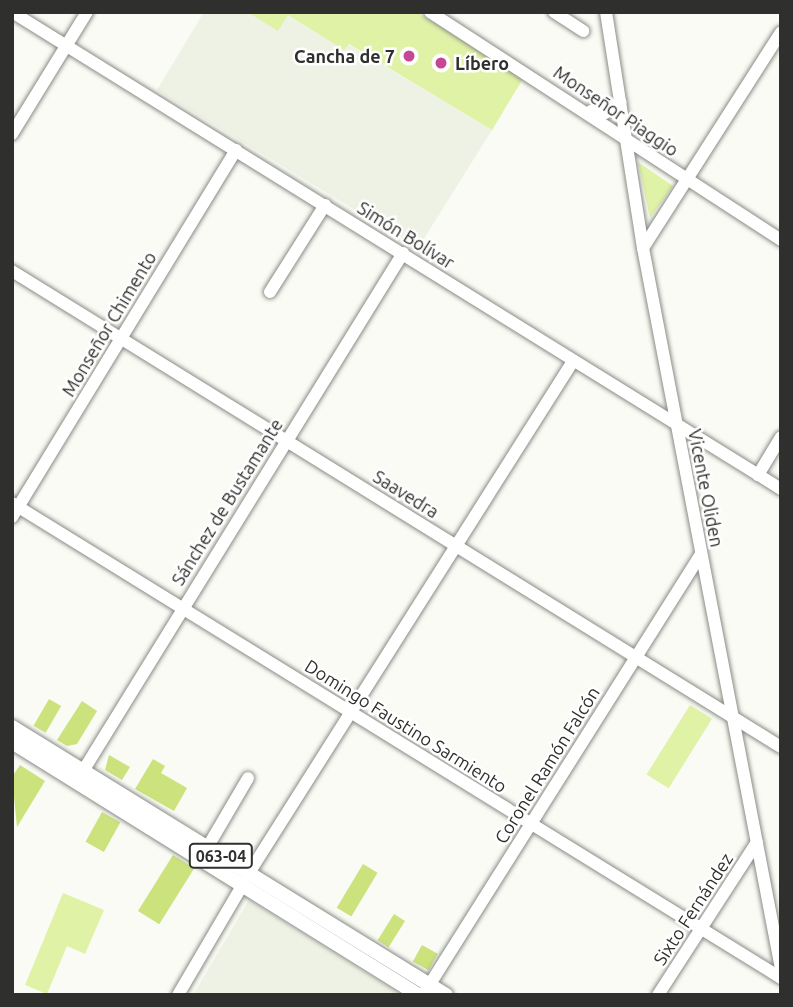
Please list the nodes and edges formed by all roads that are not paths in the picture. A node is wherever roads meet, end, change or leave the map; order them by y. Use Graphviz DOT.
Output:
graph roads {
  1 [pos="12,12"];
  2 [pos="87,12"];
  3 [pos="430,12"];
  4 [pos="554,12"];
  5 [pos="606,12"];
  6 [pos="583,31"];
  7 [pos="781,32"];
  8 [pos="67,46"];
  9 [pos="621,102"];
  10 [pos="587,110"];
  11 [pos="12,134"];
  12 [pos="628,142"];
  13 [pos="236,150"];
  14 [pos="686,180"];
  15 [pos="325,205"];
  16 [pos="781,240"];
  17 [pos="643,247"];
  18 [pos="403,253"];
  19 [pos="12,271"];
  20 [pos="270,292"];
  21 [pos="121,339"];
  22 [pos="573,361"];
  23 [pos="676,424"];
  24 [pos="781,437"];
  25 [pos="286,440"];
  26 [pos="758,475"];
  27 [pos="781,489"];
  28 [pos="14,509"];
  29 [pos="455,546"];
  30 [pos="701,554"];
  31 [pos="182,608"];
  32 [pos="635,658"];
  33 [pos="351,713"];
  34 [pos="733,717"];
  35 [pos="12,727"];
  36 [pos="12,742"];
  37 [pos="781,747"];
  38 [pos="83,771"];
  39 [pos="248,778"];
  40 [pos="532,824"];
  41 [pos="757,842"];
  42 [pos="207,848"];
  43 [pos="246,879"];
  44 [pos="701,928"];
  45 [pos="781,969"];
  46 [pos="781,978"];
  47 [pos="424,991"];
  48 [pos="178,995"];
  49 [pos="446,995"];
  50 [pos="658,995"];
  1 -- 8 [label="street, Simón Bolívar"];
  2 -- 8 [label="street"];
  3 -- 10 [label="street, Monseñor Piaggio"];
  4 -- 6 [label="street"];
  5 -- 9 [label="street, Vicente Oliden"];
  7 -- 14 [label="street"];
  8 -- 11 [label="street"];
  8 -- 13 [label="street, Simón Bolívar"];
  9 -- 10 [label="street"];
  9 -- 12 [label="street, Vicente Oliden"];
  10 -- 12 [label="street, Monseñor Piaggio"];
  12 -- 14 [label="street, Monseñor Piaggio"];
  12 -- 17 [label="street, Vicente Oliden"];
  13 -- 15 [label="street, Simón Bolívar"];
  13 -- 21 [label="street, Monseñor Chimento"];
  14 -- 16 [label="street, Monseñor Piaggio"];
  14 -- 17 [label="street"];
  15 -- 18 [label="street, Simón Bolívar"];
  15 -- 20 [label="street"];
  17 -- 23 [label="street, Vicente Oliden"];
  18 -- 22 [label="street, Simón Bolívar"];
  18 -- 25 [label="street, Sánchez de Bustamante"];
  19 -- 21 [label="street, Saavedra"];
  21 -- 25 [label="street, Saavedra"];
  21 -- 28 [label="street, Monseñor Chimento"];
  22 -- 23 [label="street, Simón Bolívar"];
  22 -- 29 [label="street"];
  23 -- 26 [label="street, Simón Bolívar"];
  23 -- 30 [label="street, Vicente Oliden"];
  24 -- 26 [label="street"];
  25 -- 29 [label="street, Saavedra"];
  25 -- 31 [label="street, Sánchez de Bustamante"];
  26 -- 27 [label="street, Simón Bolívar"];
  28 -- 31 [label="street, Domingo Faustino Sarmiento"];
  29 -- 32 [label="street, Saavedra"];
  29 -- 33 [label="street"];
  30 -- 32 [label="street, Coronel Ramón Falcón"];
  30 -- 34 [label="street, Vicente Oliden"];
  31 -- 33 [label="street, Domingo Faustino Sarmiento"];
  31 -- 38 [label="street, Sánchez de Bustamante"];
  32 -- 34 [label="street, Saavedra"];
  32 -- 40 [label="street, Coronel Ramón Falcón"];
  33 -- 40 [label="street, Domingo Faustino Sarmiento"];
  33 -- 43 [label="street"];
  34 -- 37 [label="street, Saavedra"];
  34 -- 41 [label="street, Vicente Oliden"];
  35 -- 38 [label="main road, 063-04"];
  36 -- 43 [label="main road, 063-04"];
  38 -- 42 [label="main road, 063-04"];
  39 -- 42 [label="street"];
  40 -- 44 [label="street, Domingo Faustino Sarmiento"];
  40 -- 47 [label="street, Coronel Ramón Falcón"];
  41 -- 44 [label="street, Sixto Fernández"];
  41 -- 45 [label="street, Vicente Oliden"];
  42 -- 43 [label="main road, 063-04"];
  43 -- 47 [label="main road, 063-04"];
  43 -- 48 [label="street"];
  44 -- 46 [label="street, Domingo Faustino Sarmiento"];
  44 -- 50 [label="street, Sixto Fernández"];
  47 -- 49 [label="main road, 063-04"];
}
